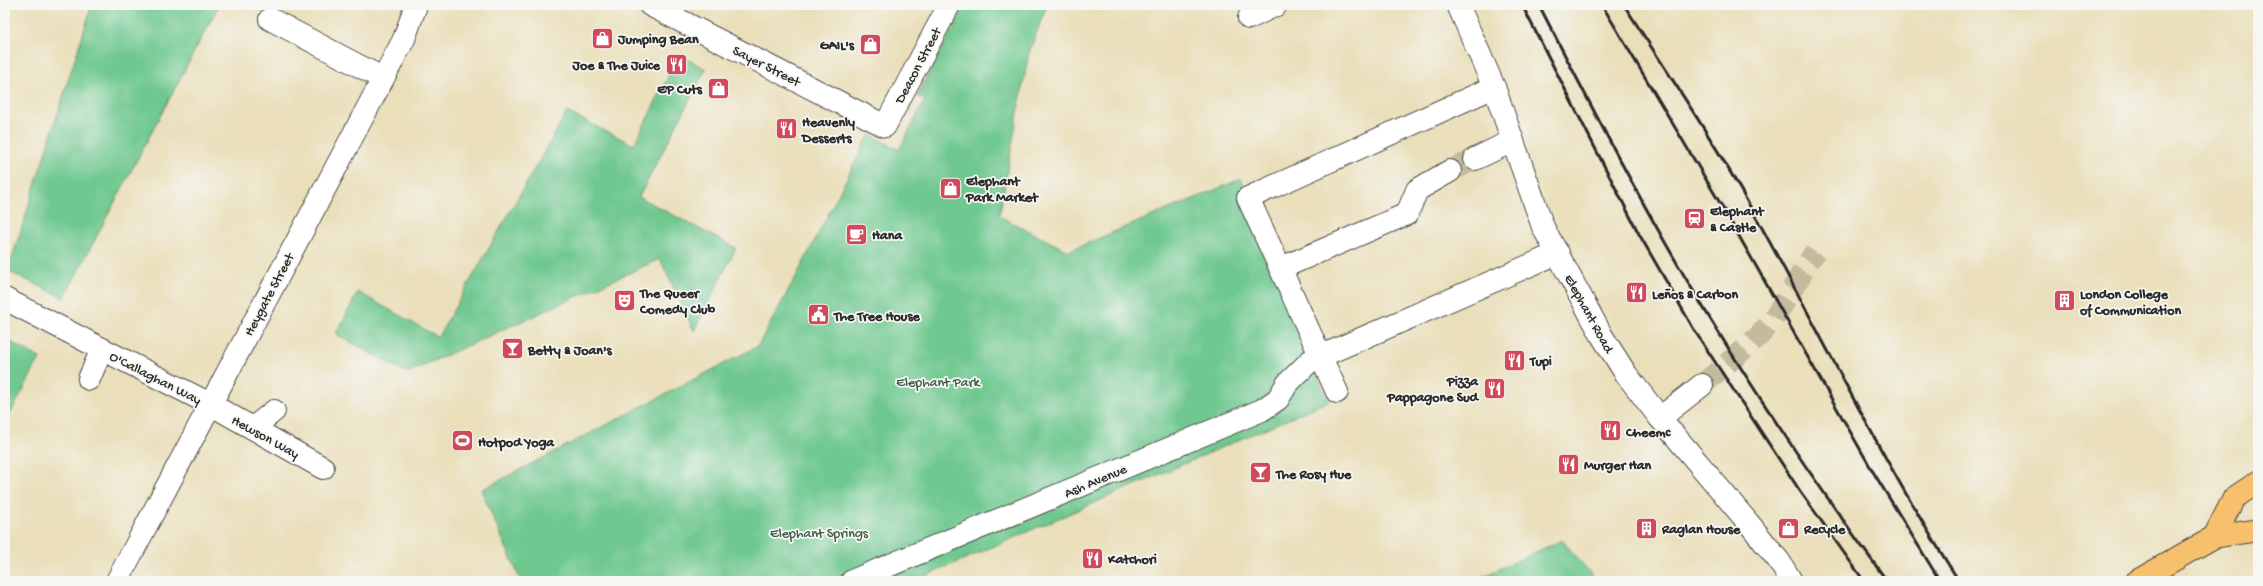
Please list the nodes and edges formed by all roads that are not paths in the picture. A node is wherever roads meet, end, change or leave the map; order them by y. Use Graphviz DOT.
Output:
graph roads {
  1 [pos="416,5"];
  2 [pos="650,5"];
  3 [pos="949,5"];
  4 [pos="1276,5"];
  5 [pos="1458,5"];
  6 [pos="1250,18"];
  7 [pos="270,19"];
  8 [pos="382,78"];
  9 [pos="1494,87"];
  10 [pos="885,126"];
  11 [pos="1512,141"];
  12 [pos="1475,159"];
  13 [pos="1450,172"];
  14 [pos="1558,253"];
  15 [pos="1281,268"];
  16 [pos="5,299"];
  17 [pos="102,349"];
  18 [pos="1321,356"];
  19 [pos="89,379"];
  20 [pos="1702,386"];
  21 [pos="1337,392"];
  22 [pos="210,404"];
  23 [pos="274,411"];
  24 [pos="1660,418"];
  25 [pos="253,428"];
  26 [pos="323,468"];
  27 [pos="2258,482"];
  28 [pos="2258,530"];
  29 [pos="2214,537"];
  30 [pos="117,581"];
  31 [pos="852,581"];
  32 [pos="1792,581"];
  33 [pos="2137,581"];
  1 -- 8 [label="street, Heygate Street"];
  2 -- 10 [label="street, Sayer Street"];
  3 -- 10 [label="street, Deacon Street"];
  4 -- 6 [label="street"];
  5 -- 9 [label="street, Elephant Road"];
  7 -- 8 [label="street"];
  8 -- 22 [label="street, Heygate Street"];
  9 -- 11 [label="street, Elephant Road"];
  9 -- 15 [label="street"];
  11 -- 12 [label="street"];
  11 -- 14 [label="street, Elephant Road"];
  13 -- 15 [label="street"];
  14 -- 18 [label="street, Ash Avenue"];
  14 -- 24 [label="street, Elephant Road"];
  15 -- 18 [label="street"];
  16 -- 17 [label="street, O'Callaghan Way"];
  17 -- 19 [label="street, O'Callaghan Way"];
  17 -- 22 [label="street, O'Callaghan Way"];
  18 -- 21 [label="street"];
  18 -- 31 [label="street, Ash Avenue"];
  20 -- 24 [label="street"];
  22 -- 25 [label="street, Hewson Way"];
  22 -- 30 [label="street, Heygate Street"];
  23 -- 25 [label="street"];
  24 -- 32 [label="street, Elephant Road"];
  25 -- 26 [label="street, Hewson Way"];
  27 -- 29 [label="highway"];
  28 -- 29 [label="highway"];
  29 -- 33 [label="highway"];
}
